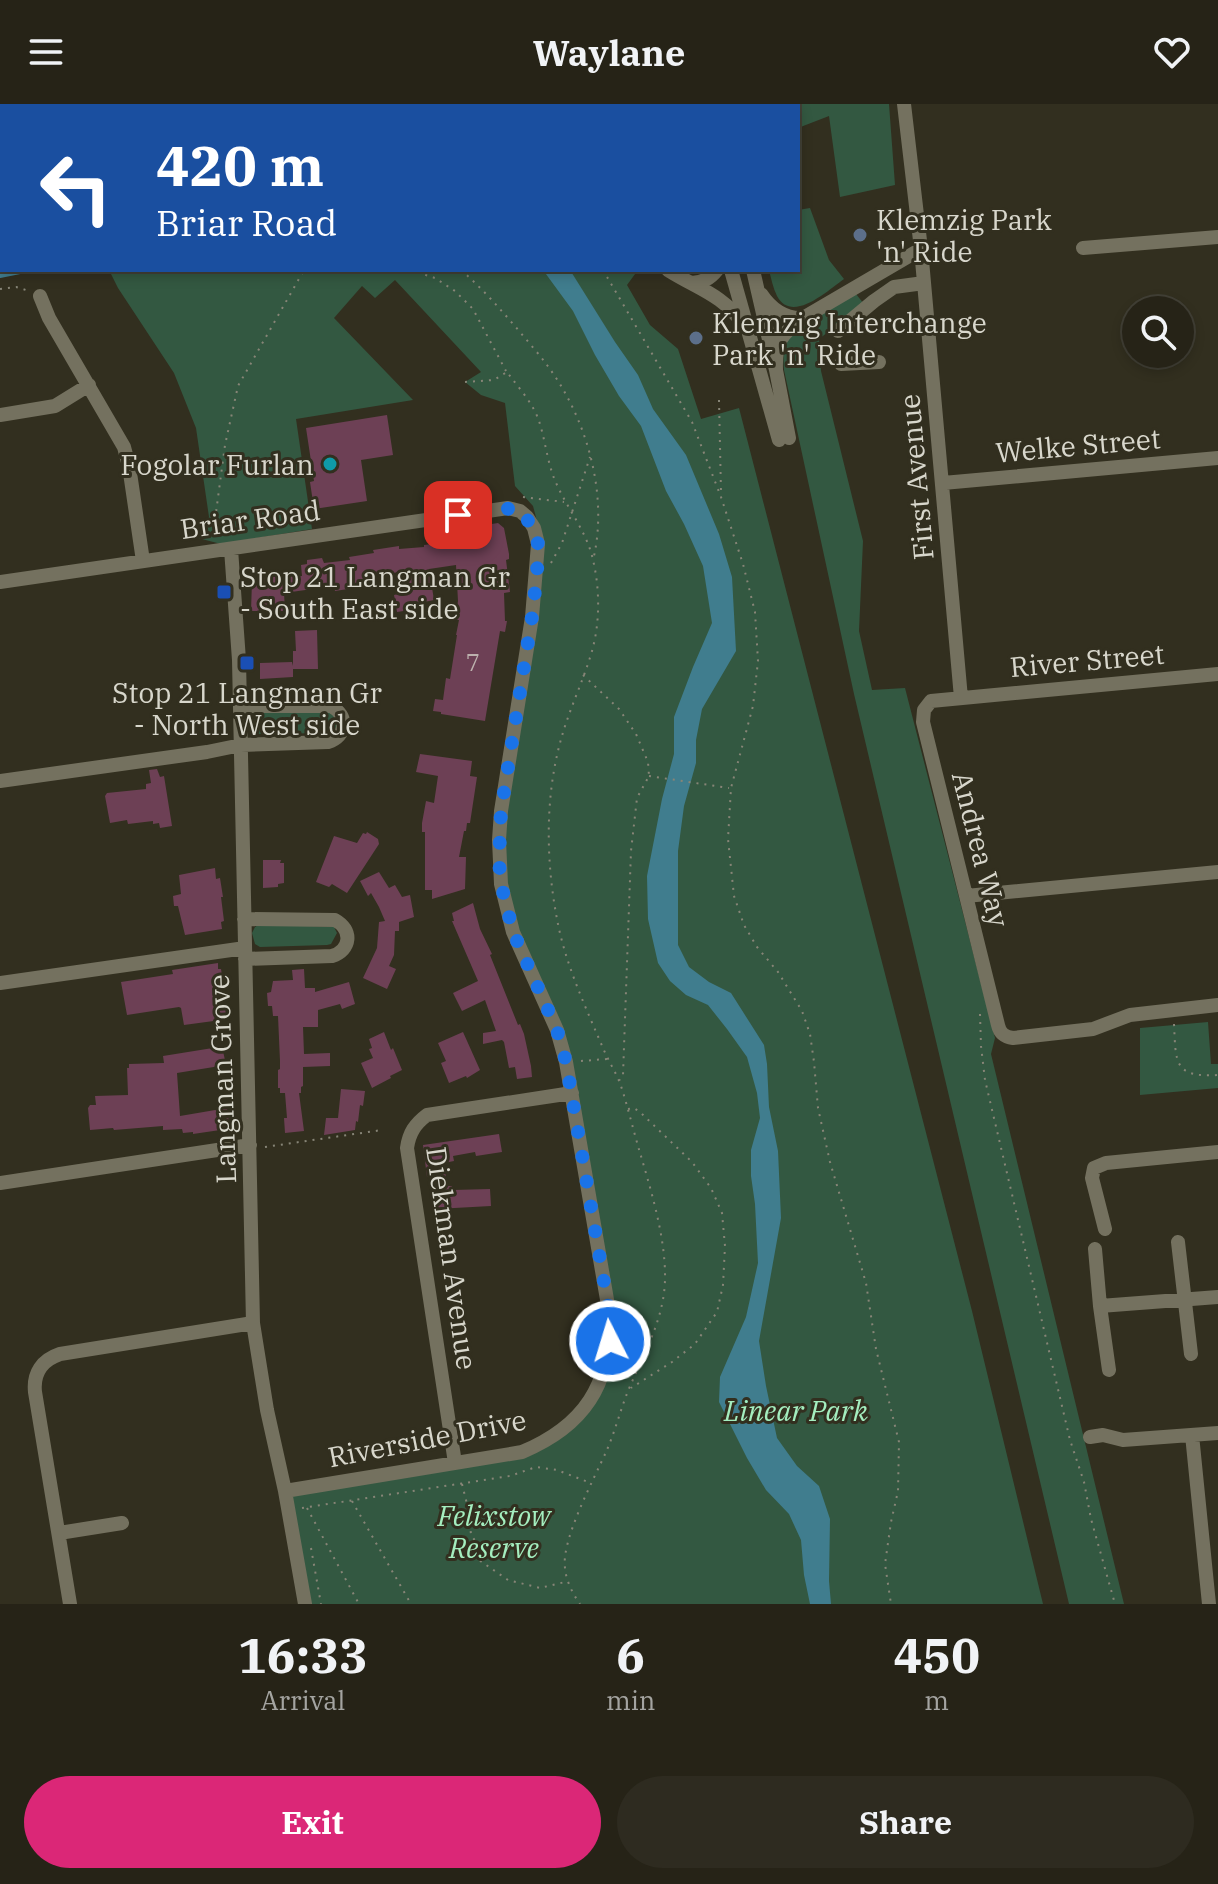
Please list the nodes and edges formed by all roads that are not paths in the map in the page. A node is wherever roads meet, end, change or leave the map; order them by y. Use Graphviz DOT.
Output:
graph roads {
  1 [pos="905,105"];
  2 [pos="1218,237"];
  3 [pos="1083,248"];
  4 [pos="921,249"];
  5 [pos="672,272"];
  6 [pos="715,272"];
  7 [pos="732,272"];
  8 [pos="754,277"];
  9 [pos="692,283"];
  10 [pos="924,283"];
  11 [pos="40,296"];
  12 [pos="803,318"];
  13 [pos="750,331"];
  14 [pos="838,331"];
  15 [pos="879,362"];
  16 [pos="841,364"];
  17 [pos="776,370"];
  18 [pos="89,385"];
  19 [pos="0,415"];
  20 [pos="1218,458"];
  21 [pos="943,483"];
  22 [pos="508,508"];
  23 [pos="231,549"];
  24 [pos="143,561"];
  25 [pos="0,582"];
  26 [pos="1218,674"];
  27 [pos="961,698"];
  28 [pos="241,706"];
  29 [pos="241,745"];
  30 [pos="0,781"];
  31 [pos="1218,872"];
  32 [pos="966,896"];
  33 [pos="244,919"];
  34 [pos="245,954"];
  35 [pos="0,983"];
  36 [pos="1218,1005"];
  37 [pos="572,1093"];
  38 [pos="256,1146"];
  39 [pos="1218,1152"];
  40 [pos="0,1183"];
  41 [pos="1105,1229"];
  42 [pos="1178,1242"];
  43 [pos="1095,1249"];
  44 [pos="1218,1297"];
  45 [pos="1184,1300"];
  46 [pos="1100,1306"];
  47 [pos="253,1323"];
  48 [pos="1191,1354"];
  49 [pos="1109,1370"];
  50 [pos="1218,1433"];
  51 [pos="1192,1435"];
  52 [pos="1090,1437"];
  53 [pos="455,1463"];
  54 [pos="293,1489"];
  55 [pos="122,1523"];
  56 [pos="59,1533"];
  57 [pos="70,1604"];
  58 [pos="305,1604"];
  59 [pos="1209,1604"];
  1 -- 4 [label="street, First Avenue"];
  2 -- 3 [label="street"];
  4 -- 10 [label="street, First Avenue"];
  4 -- 12 [label="street"];
  5 -- 9 [label="street"];
  6 -- 9 [label="street"];
  7 -- 13 [label="street"];
  8 -- 12 [label="street"];
  8 -- 17 [label="street"];
  9 -- 13 [label="street"];
  10 -- 14 [label="street"];
  10 -- 21 [label="street, First Avenue"];
  11 -- 18 [label="street"];
  12 -- 17 [label="street"];
  13 -- 17 [label="street"];
  15 -- 16 [label="street"];
  18 -- 19 [label="street"];
  18 -- 24 [label="street"];
  20 -- 21 [label="street, Welke Street"];
  21 -- 27 [label="street, First Avenue"];
  22 -- 23 [label="street, Briar Road"];
  22 -- 37 [label="street, Riverside Drive"];
  23 -- 24 [label="street, Briar Road"];
  23 -- 28 [label="street, Langman Grove"];
  24 -- 25 [label="street, Briar Road"];
  26 -- 27 [label="street, River Street"];
  27 -- 32 [label="street, Andrea Way"];
  28 -- 29 [label="street, Langman Grove"];
  28 -- 29 [label="street"];
  29 -- 30 [label="street"];
  29 -- 33 [label="street, Langman Grove"];
  31 -- 32 [label="street"];
  32 -- 36 [label="street, Andrea Way"];
  33 -- 34 [label="street, Langman Grove"];
  33 -- 34 [label="street"];
  34 -- 35 [label="street"];
  34 -- 38 [label="street, Langman Grove"];
  37 -- 53 [label="street, Riverside Drive"];
  37 -- 53 [label="street, Diekman Avenue"];
  38 -- 40 [label="street"];
  38 -- 47 [label="street, Langman Grove"];
  39 -- 41 [label="street"];
  42 -- 45 [label="street"];
  43 -- 46 [label="street"];
  44 -- 45 [label="street"];
  45 -- 46 [label="street"];
  45 -- 48 [label="street"];
  46 -- 49 [label="street"];
  47 -- 54 [label="street, Langman Grove"];
  47 -- 56 [label="street"];
  50 -- 51 [label="street"];
  51 -- 52 [label="street"];
  51 -- 59 [label="street"];
  53 -- 54 [label="street, Riverside Drive"];
  54 -- 58 [label="street, Langman Grove"];
  55 -- 56 [label="street"];
  56 -- 57 [label="street"];
}
